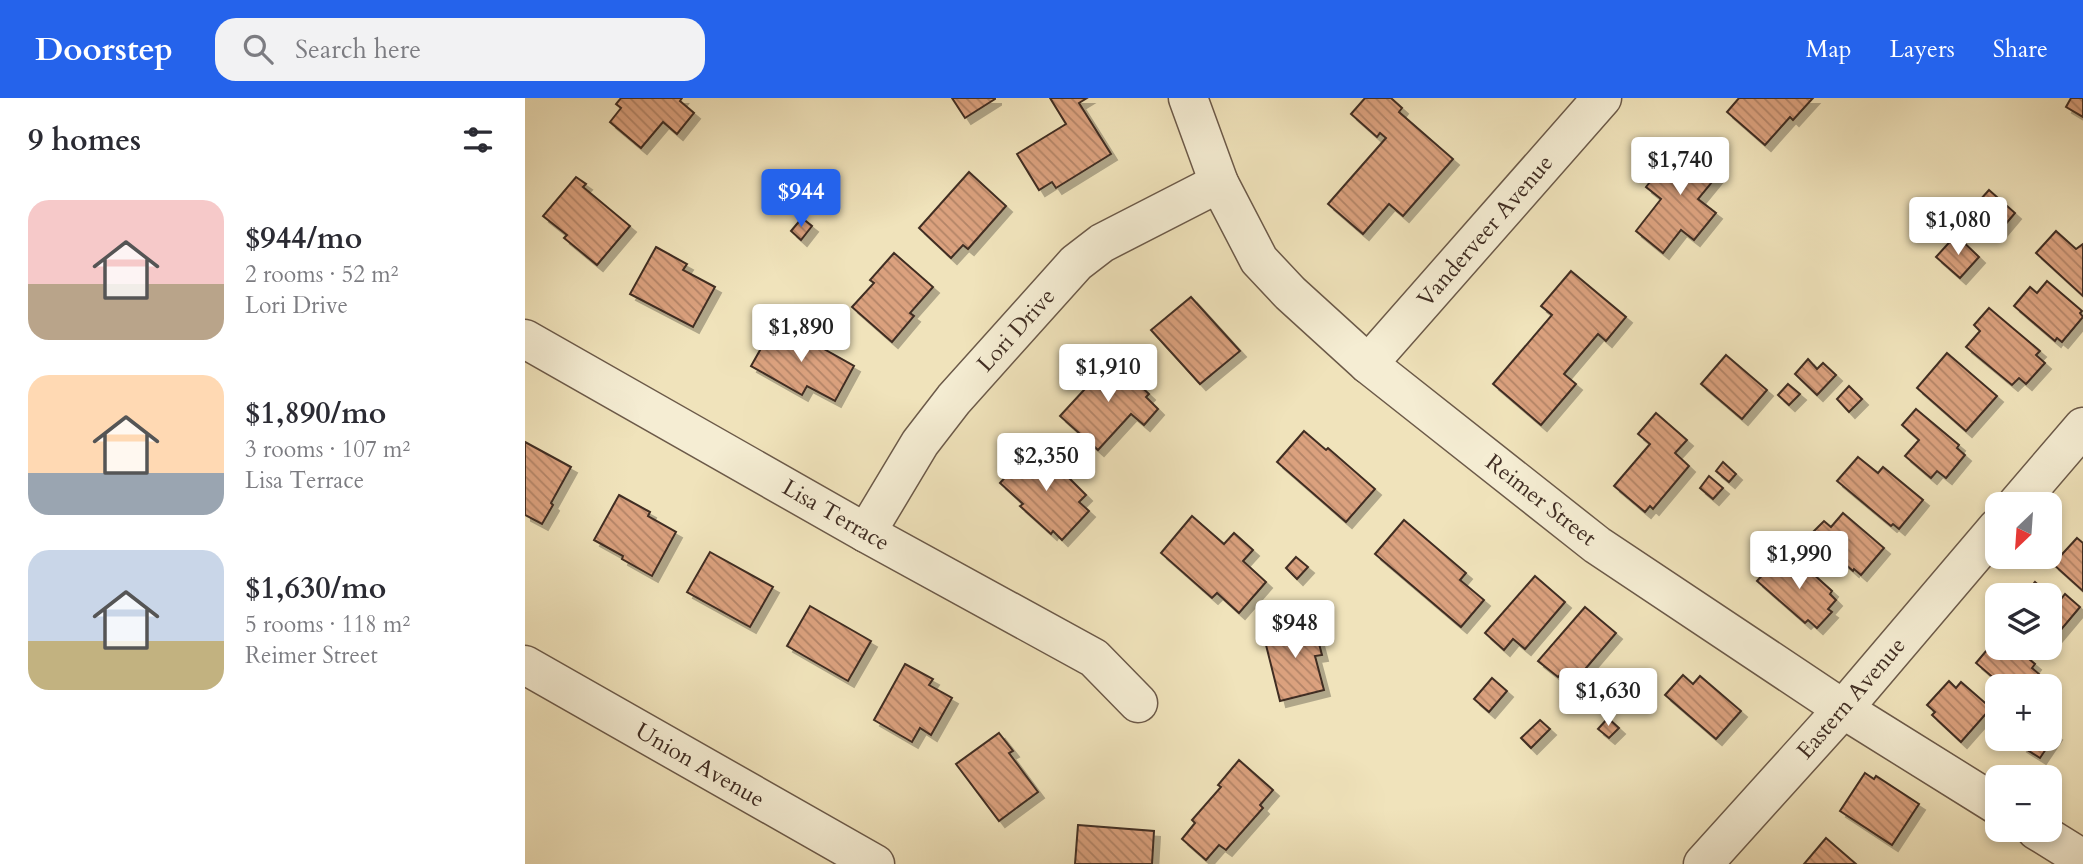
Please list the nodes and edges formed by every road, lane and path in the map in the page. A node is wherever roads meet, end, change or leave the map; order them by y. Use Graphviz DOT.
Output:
graph roads {
  1 [pos="1188,98"];
  2 [pos="1602,98"];
  3 [pos="1219,183"];
  4 [pos="525,339"];
  5 [pos="1368,364"];
  6 [pos="2083,427"];
  7 [pos="2028,492"];
  8 [pos="866,533"];
  9 [pos="1985,542"];
  10 [pos="525,665"];
  11 [pos="1138,703"];
  12 [pos="1843,709"];
  13 [pos="1985,798"];
  14 [pos="2055,842"];
  15 [pos="2083,859"];
  16 [pos="875,864"];
  17 [pos="1703,864"];
  1 -- 3 [label="street, Reimer Street"];
  2 -- 5 [label="street, Vanderveer Avenue"];
  3 -- 5 [label="street, Reimer Street"];
  3 -- 8 [label="street, Lori Drive"];
  4 -- 8 [label="street, Lisa Terrace"];
  5 -- 12 [label="street, Reimer Street"];
  6 -- 7 [label="street"];
  8 -- 11 [label="street, Lisa Terrace"];
  9 -- 12 [label="street, Eastern Avenue"];
  10 -- 16 [label="street, Union Avenue"];
  12 -- 13 [label="street, Reimer Street"];
  12 -- 17 [label="street, Eastern Avenue"];
  14 -- 15 [label="street"];
}
